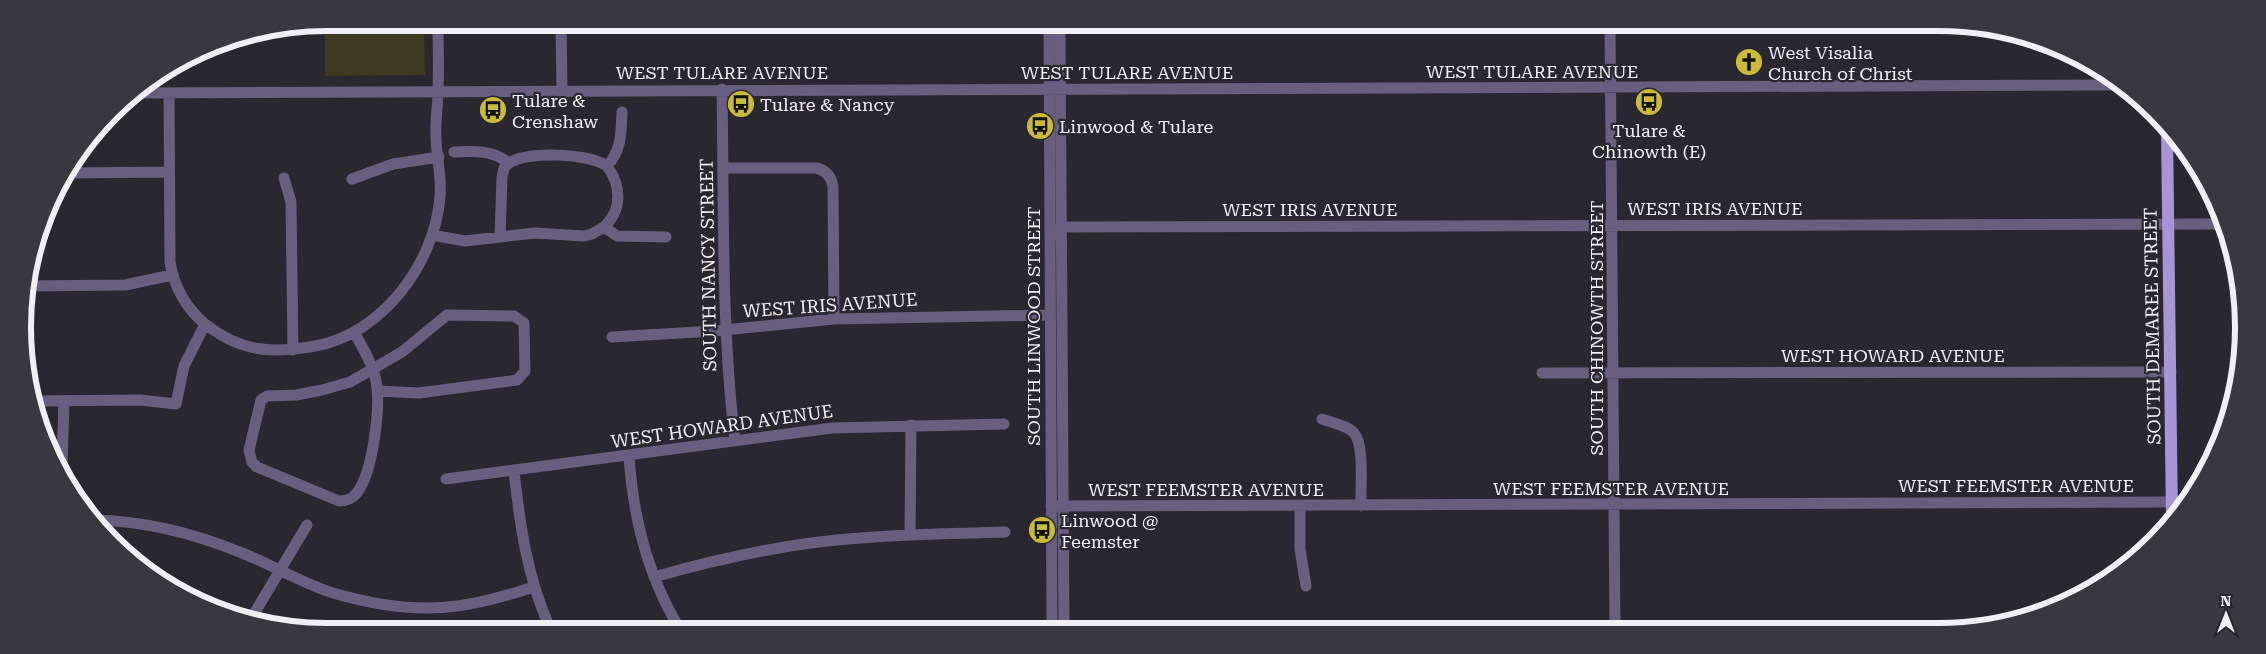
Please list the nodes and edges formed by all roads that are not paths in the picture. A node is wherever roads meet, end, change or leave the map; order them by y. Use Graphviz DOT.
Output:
graph roads {
  1 [pos="438,31"];
  2 [pos="561,31"];
  3 [pos="1050,31"];
  4 [pos="1060,31"];
  5 [pos="1610,31"];
  6 [pos="2109,85"];
  7 [pos="1610,88"];
  8 [pos="722,89"];
  9 [pos="1055,89"];
  10 [pos="438,90"];
  11 [pos="562,90"];
  12 [pos="146,93"];
  13 [pos="168,93"];
  14 [pos="622,112"];
  15 [pos="2167,139"];
  16 [pos="454,152"];
  17 [pos="439,157"];
  18 [pos="509,163"];
  19 [pos="607,166"];
  20 [pos="723,168"];
  21 [pos="75,172"];
  22 [pos="168,172"];
  23 [pos="284,178"];
  24 [pos="352,179"];
  25 [pos="2168,224"];
  26 [pos="2216,224"];
  27 [pos="1613,226"];
  28 [pos="604,227"];
  29 [pos="1061,227"];
  30 [pos="432,235"];
  31 [pos="500,237"];
  32 [pos="666,237"];
  33 [pos="1050,239"];
  34 [pos="172,275"];
  35 [pos="34,286"];
  36 [pos="1050,315"];
  37 [pos="834,319"];
  38 [pos="205,324"];
  39 [pos="724,330"];
  40 [pos="354,332"];
  41 [pos="612,337"];
  42 [pos="293,350"];
  43 [pos="373,370"];
  44 [pos="2171,372"];
  45 [pos="1542,373"];
  46 [pos="1614,373"];
  47 [pos="378,391"];
  48 [pos="40,401"];
  49 [pos="64,401"];
  50 [pos="1322,419"];
  51 [pos="1004,424"];
  52 [pos="910,425"];
  53 [pos="734,441"];
  54 [pos="628,456"];
  55 [pos="62,458"];
  56 [pos="514,471"];
  57 [pos="446,479"];
  58 [pos="2171,502"];
  59 [pos="1614,505"];
  60 [pos="1057,506"];
  61 [pos="1300,506"];
  62 [pos="1361,506"];
  63 [pos="2171,510"];
  64 [pos="104,521"];
  65 [pos="307,525"];
  66 [pos="1005,532"];
  67 [pos="910,535"];
  68 [pos="281,571"];
  69 [pos="654,577"];
  70 [pos="1306,586"];
  71 [pos="534,587"];
  72 [pos="254,614"];
  73 [pos="548,623"];
  74 [pos="677,623"];
  75 [pos="1052,623"];
  76 [pos="1064,623"];
  77 [pos="1615,623"];
  1 -- 10 [label="street"];
  2 -- 11 [label="street"];
  3 -- 9 [label="street, SOUTH LINWOOD STREET"];
  4 -- 9 [label="street, SOUTH LINWOOD STREET"];
  5 -- 7 [label="street, SOUTH CHINOWTH STREET"];
  6 -- 7 [label="street, WEST TULARE AVENUE"];
  7 -- 9 [label="street, WEST TULARE AVENUE"];
  7 -- 27 [label="street, SOUTH CHINOWTH STREET"];
  8 -- 9 [label="street, WEST TULARE AVENUE"];
  8 -- 11 [label="street, WEST TULARE AVENUE"];
  8 -- 20 [label="street, SOUTH NANCY STREET"];
  9 -- 29 [label="street, SOUTH LINWOOD STREET"];
  9 -- 33 [label="street, SOUTH LINWOOD STREET"];
  10 -- 11 [label="street, WEST TULARE AVENUE"];
  10 -- 13 [label="street, WEST TULARE AVENUE"];
  10 -- 17 [label="street"];
  12 -- 13 [label="street, WEST TULARE AVENUE"];
  13 -- 22 [label="street"];
  14 -- 19 [label="street"];
  15 -- 25 [label="main road, SOUTH DEMAREE STREET"];
  16 -- 18 [label="street"];
  17 -- 24 [label="street"];
  17 -- 30 [label="street"];
  18 -- 19 [label="street"];
  18 -- 31 [label="street"];
  19 -- 28 [label="street"];
  20 -- 37 [label="street"];
  20 -- 39 [label="street, SOUTH NANCY STREET"];
  21 -- 22 [label="street"];
  22 -- 34 [label="street"];
  23 -- 42 [label="street"];
  25 -- 26 [label="street, WEST IRIS AVENUE"];
  25 -- 27 [label="street, WEST IRIS AVENUE"];
  25 -- 44 [label="main road, SOUTH DEMAREE STREET"];
  27 -- 29 [label="street, WEST IRIS AVENUE"];
  27 -- 46 [label="street, SOUTH CHINOWTH STREET"];
  28 -- 31 [label="street"];
  28 -- 32 [label="street"];
  29 -- 33 [label="street"];
  29 -- 60 [label="street, SOUTH LINWOOD STREET"];
  30 -- 31 [label="street"];
  30 -- 40 [label="street"];
  33 -- 36 [label="street, SOUTH LINWOOD STREET"];
  34 -- 35 [label="street"];
  34 -- 38 [label="street"];
  36 -- 37 [label="street, WEST IRIS AVENUE"];
  36 -- 60 [label="street, SOUTH LINWOOD STREET"];
  37 -- 39 [label="street, WEST IRIS AVENUE"];
  38 -- 42 [label="street"];
  38 -- 49 [label="street"];
  39 -- 41 [label="street, WEST IRIS AVENUE"];
  39 -- 53 [label="street, SOUTH NANCY STREET"];
  40 -- 42 [label="street"];
  40 -- 43 [label="street"];
  43 -- 47 [label="street"];
  43 -- 47 [label="street"];
  43 -- 47 [label="street"];
  44 -- 46 [label="street, WEST HOWARD AVENUE"];
  44 -- 58 [label="main road, SOUTH DEMAREE STREET"];
  45 -- 46 [label="street, WEST HOWARD AVENUE"];
  46 -- 59 [label="street, SOUTH CHINOWTH STREET"];
  48 -- 49 [label="street"];
  49 -- 55 [label="street"];
  50 -- 62 [label="street"];
  51 -- 52 [label="street, WEST HOWARD AVENUE"];
  52 -- 53 [label="street, WEST HOWARD AVENUE"];
  52 -- 67 [label="street"];
  53 -- 54 [label="street, WEST HOWARD AVENUE"];
  54 -- 56 [label="street, WEST HOWARD AVENUE"];
  54 -- 69 [label="street"];
  56 -- 57 [label="street, WEST HOWARD AVENUE"];
  56 -- 71 [label="street"];
  58 -- 59 [label="street, WEST FEEMSTER AVENUE"];
  58 -- 63 [label="main road, SOUTH DEMAREE STREET"];
  59 -- 62 [label="street, WEST FEEMSTER AVENUE"];
  59 -- 77 [label="street, SOUTH CHINOWTH STREET"];
  60 -- 61 [label="street, WEST FEEMSTER AVENUE"];
  60 -- 75 [label="street, SOUTH LINWOOD STREET"];
  60 -- 76 [label="street, SOUTH LINWOOD STREET"];
  61 -- 62 [label="street, WEST FEEMSTER AVENUE"];
  61 -- 70 [label="street"];
  64 -- 68 [label="street"];
  65 -- 68 [label="street"];
  66 -- 67 [label="street"];
  67 -- 69 [label="street"];
  68 -- 71 [label="street"];
  68 -- 72 [label="street"];
  69 -- 74 [label="street"];
  71 -- 73 [label="street"];
}
